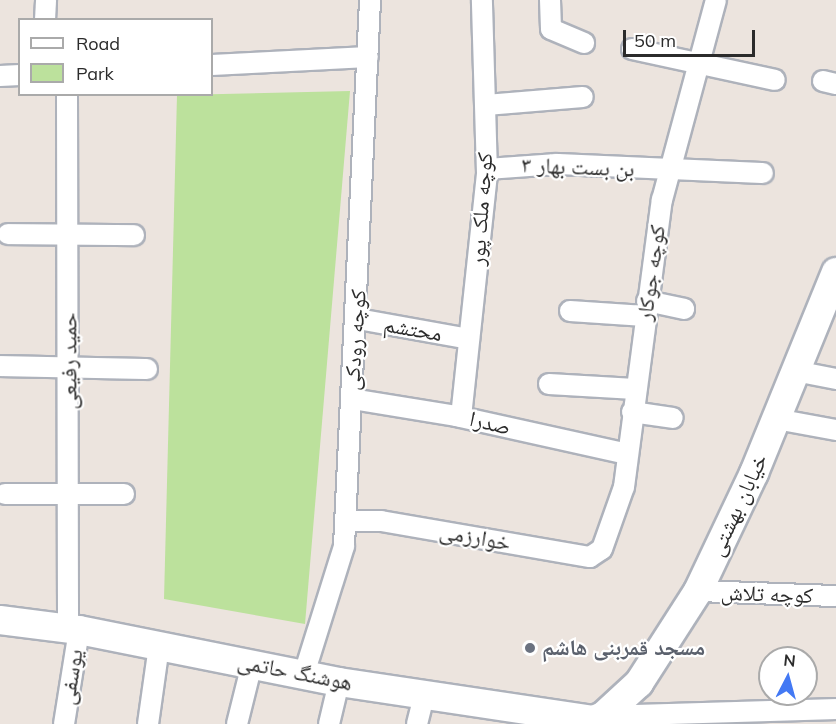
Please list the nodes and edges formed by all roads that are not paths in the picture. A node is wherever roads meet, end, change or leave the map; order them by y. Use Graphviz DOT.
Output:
graph roads {
  1 [pos="46,0"];
  2 [pos="370,0"];
  3 [pos="482,0"];
  4 [pos="550,0"];
  5 [pos="716,0"];
  6 [pos="45,18"];
  7 [pos="584,42"];
  8 [pos="632,49"];
  9 [pos="368,57"];
  10 [pos="213,65"];
  11 [pos="700,65"];
  12 [pos="18,75"];
  13 [pos="0,76"];
  14 [pos="775,80"];
  15 [pos="67,96"];
  16 [pos="583,97"];
  17 [pos="486,105"];
  18 [pos="487,169"];
  19 [pos="670,171"];
  20 [pos="763,173"];
  21 [pos="8,234"];
  22 [pos="68,234"];
  23 [pos="134,235"];
  24 [pos="836,272"];
  25 [pos="646,308"];
  26 [pos="684,309"];
  27 [pos="570,311"];
  28 [pos="358,319"];
  29 [pos="469,339"];
  30 [pos="69,365"];
  31 [pos="0,366"];
  32 [pos="147,369"];
  33 [pos="795,371"];
  34 [pos="836,379"];
  35 [pos="549,384"];
  36 [pos="634,389"];
  37 [pos="352,399"];
  38 [pos="632,412"];
  39 [pos="461,417"];
  40 [pos="673,418"];
  41 [pos="776,419"];
  42 [pos="836,430"];
  43 [pos="627,454"];
  44 [pos="5,494"];
  45 [pos="124,494"];
  46 [pos="69,495"];
  47 [pos="345,521"];
  48 [pos="602,549"];
  49 [pos="698,591"];
  50 [pos="836,596"];
  51 [pos="0,620"];
  52 [pos="73,629"];
  53 [pos="159,646"];
  54 [pos="252,664"];
  55 [pos="304,674"];
  56 [pos="339,682"];
  57 [pos="424,695"];
  58 [pos="836,709"];
  59 [pos="593,720"];
  60 [pos="64,724"];
  61 [pos="148,724"];
  62 [pos="237,724"];
  63 [pos="329,724"];
  64 [pos="417,724"];
  1 -- 6 [label="street"];
  2 -- 9 [label="street, کوچه رودکی"];
  3 -- 17 [label="street, کوچه ملک پور"];
  4 -- 7 [label="street"];
  5 -- 11 [label="street, کوچه جوکار"];
  8 -- 11 [label="street"];
  9 -- 10 [label="street"];
  9 -- 28 [label="street, کوچه رودکی"];
  11 -- 14 [label="street"];
  11 -- 19 [label="street, کوچه جوکار"];
  12 -- 13 [label="street"];
  15 -- 22 [label="street, حمید رفیعی"];
  16 -- 17 [label="street"];
  17 -- 18 [label="street, کوچه ملک پور"];
  18 -- 19 [label="street, بن بست بهار ۳"];
  18 -- 29 [label="street, کوچه ملک پور"];
  19 -- 20 [label="street, بن بست بهار ۳"];
  19 -- 25 [label="street, کوچه جوکار"];
  21 -- 22 [label="street"];
  22 -- 23 [label="street"];
  22 -- 30 [label="street, حمید رفیعی"];
  24 -- 33 [label="main road, خیابان بهشتی"];
  25 -- 26 [label="street"];
  25 -- 27 [label="street"];
  25 -- 36 [label="street, کوچه جوکار"];
  28 -- 29 [label="street, محتشم"];
  28 -- 37 [label="street, کوچه رودکی"];
  29 -- 39 [label="street, کوچه ملک پور"];
  30 -- 31 [label="street"];
  30 -- 32 [label="street"];
  30 -- 46 [label="street, حمید رفیعی"];
  33 -- 34 [label="street"];
  33 -- 41 [label="main road, خیابان بهشتی"];
  35 -- 36 [label="street"];
  36 -- 38 [label="street, کوچه جوکار"];
  37 -- 39 [label="street, صدرا"];
  37 -- 47 [label="street, کوچه رودکی"];
  38 -- 40 [label="street"];
  38 -- 43 [label="street, کوچه جوکار"];
  39 -- 43 [label="street, صدرا"];
  41 -- 42 [label="street"];
  41 -- 49 [label="main road, خیابان بهشتی"];
  43 -- 48 [label="street, کوچه جوکار"];
  44 -- 46 [label="street"];
  45 -- 46 [label="street"];
  46 -- 52 [label="street, حمید رفیعی"];
  47 -- 48 [label="street, خوارزمی"];
  47 -- 55 [label="street, کوچه رودکی"];
  49 -- 50 [label="street, کوچه تلاش"];
  49 -- 59 [label="main road, خیابان بهشتی"];
  51 -- 52 [label="main road, هوشنگ حاتمی"];
  52 -- 53 [label="main road, هوشنگ حاتمی"];
  52 -- 60 [label="street, یوسفی"];
  53 -- 54 [label="main road, هوشنگ حاتمی"];
  53 -- 61 [label="street"];
  54 -- 55 [label="main road, هوشنگ حاتمی"];
  54 -- 62 [label="street"];
  55 -- 56 [label="main road, هوشنگ حاتمی"];
  56 -- 57 [label="main road, هوشنگ حاتمی"];
  56 -- 63 [label="street"];
  57 -- 59 [label="main road, هوشنگ حاتمی"];
  57 -- 64 [label="street"];
  58 -- 59 [label="street"];
}
